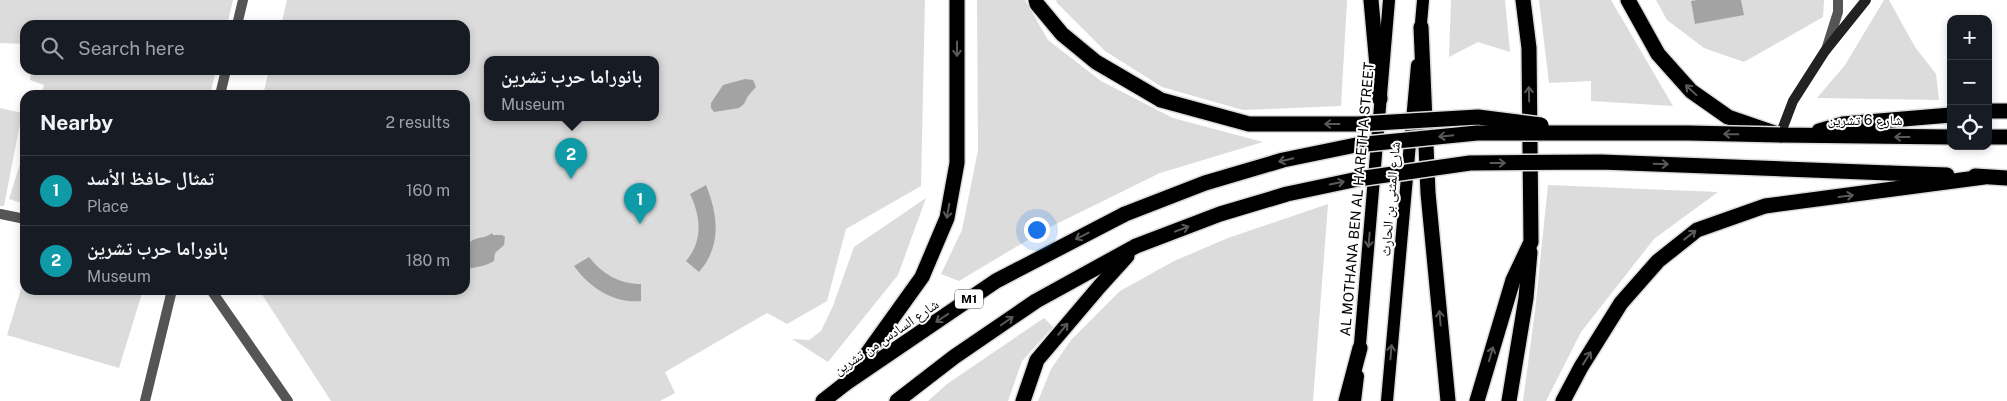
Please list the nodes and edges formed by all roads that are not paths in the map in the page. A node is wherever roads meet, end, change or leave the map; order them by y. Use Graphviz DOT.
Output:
graph roads {
  1 [pos="243,0"];
  2 [pos="957,0"];
  3 [pos="1036,0"];
  4 [pos="1371,0"];
  5 [pos="1389,0"];
  6 [pos="1423,0"];
  7 [pos="1524,0"];
  8 [pos="1628,0"];
  9 [pos="1838,0"];
  10 [pos="1866,0"];
  11 [pos="238,20"];
  12 [pos="1421,26"];
  13 [pos="1825,52"];
  14 [pos="225,75"];
  15 [pos="221,90"];
  16 [pos="1380,99"];
  17 [pos="1992,111"];
  18 [pos="2007,111"];
  19 [pos="1947,114"];
  20 [pos="1607,133"];
  21 [pos="1780,135"];
  22 [pos="1803,136"];
  23 [pos="1947,137"];
  24 [pos="1992,137"];
  25 [pos="2007,137"];
  26 [pos="1984,177"];
  27 [pos="2007,178"];
  28 [pos="0,214"];
  29 [pos="20,218"];
  30 [pos="1531,242"];
  31 [pos="1136,246"];
  32 [pos="171,295"];
  33 [pos="214,295"];
  34 [pos="1360,348"];
  35 [pos="846,383"];
  36 [pos="145,401"];
  37 [pos="288,401"];
  38 [pos="823,401"];
  39 [pos="897,401"];
  40 [pos="1023,401"];
  41 [pos="1346,401"];
  42 [pos="1356,401"];
  43 [pos="1387,401"];
  44 [pos="1448,401"];
  45 [pos="1477,401"];
  46 [pos="1510,401"];
  47 [pos="1563,401"];
  1 -- 11 [label="street"];
  2 -- 35 [label="highway, one-way"];
  20 -- 3 [label="highway, one-way, bridge"];
  4 -- 16 [label="highway"];
  5 -- 16 [label="main road, AL MOTHANA BEN AL HARETHA STREET"];
  6 -- 12 [label="main road, شارع المثنى بن الحارث"];
  30 -- 7 [label="highway, one-way"];
  21 -- 8 [label="highway, one-way"];
  9 -- 13 [label="street"];
  10 -- 13 [label="main road"];
  43 -- 12 [label="main road, شارع المثنى بن الحارث, one-way"];
  44 -- 12 [label="highway, one-way"];
  13 -- 21 [label="main road"];
  14 -- 15 [label="street"];
  16 -- 34 [label="main road, AL MOTHANA BEN AL HARETHA STREET, one-way"];
  17 -- 18 [label="highway"];
  19 -- 22 [label="highway"];
  21 -- 20 [label="highway, one-way, bridge"];
  20 -- 35 [label="highway, شارع السادس من تشرين / M1, one-way, bridge"];
  21 -- 22 [label="highway, شارع 6 تشرين"];
  23 -- 22 [label="highway, شارع 6 تشرين, one-way"];
  24 -- 25 [label="highway"];
  26 -- 27 [label="highway"];
  31 -- 26 [label="highway, one-way, bridge"];
  47 -- 26 [label="highway, one-way"];
  28 -- 29 [label="street"];
  45 -- 30 [label="highway, one-way"];
  30 -- 46 [label="highway"];
  39 -- 31 [label="highway, one-way"];
  40 -- 31 [label="highway, one-way"];
  32 -- 36 [label="street"];
  33 -- 37 [label="street"];
  34 -- 41 [label="highway"];
  34 -- 42 [label="main road, AL MOTHANA BEN AL HARETHA STREET"];
  35 -- 38 [label="highway, شارع السادس من تشرين / M1"];
}
